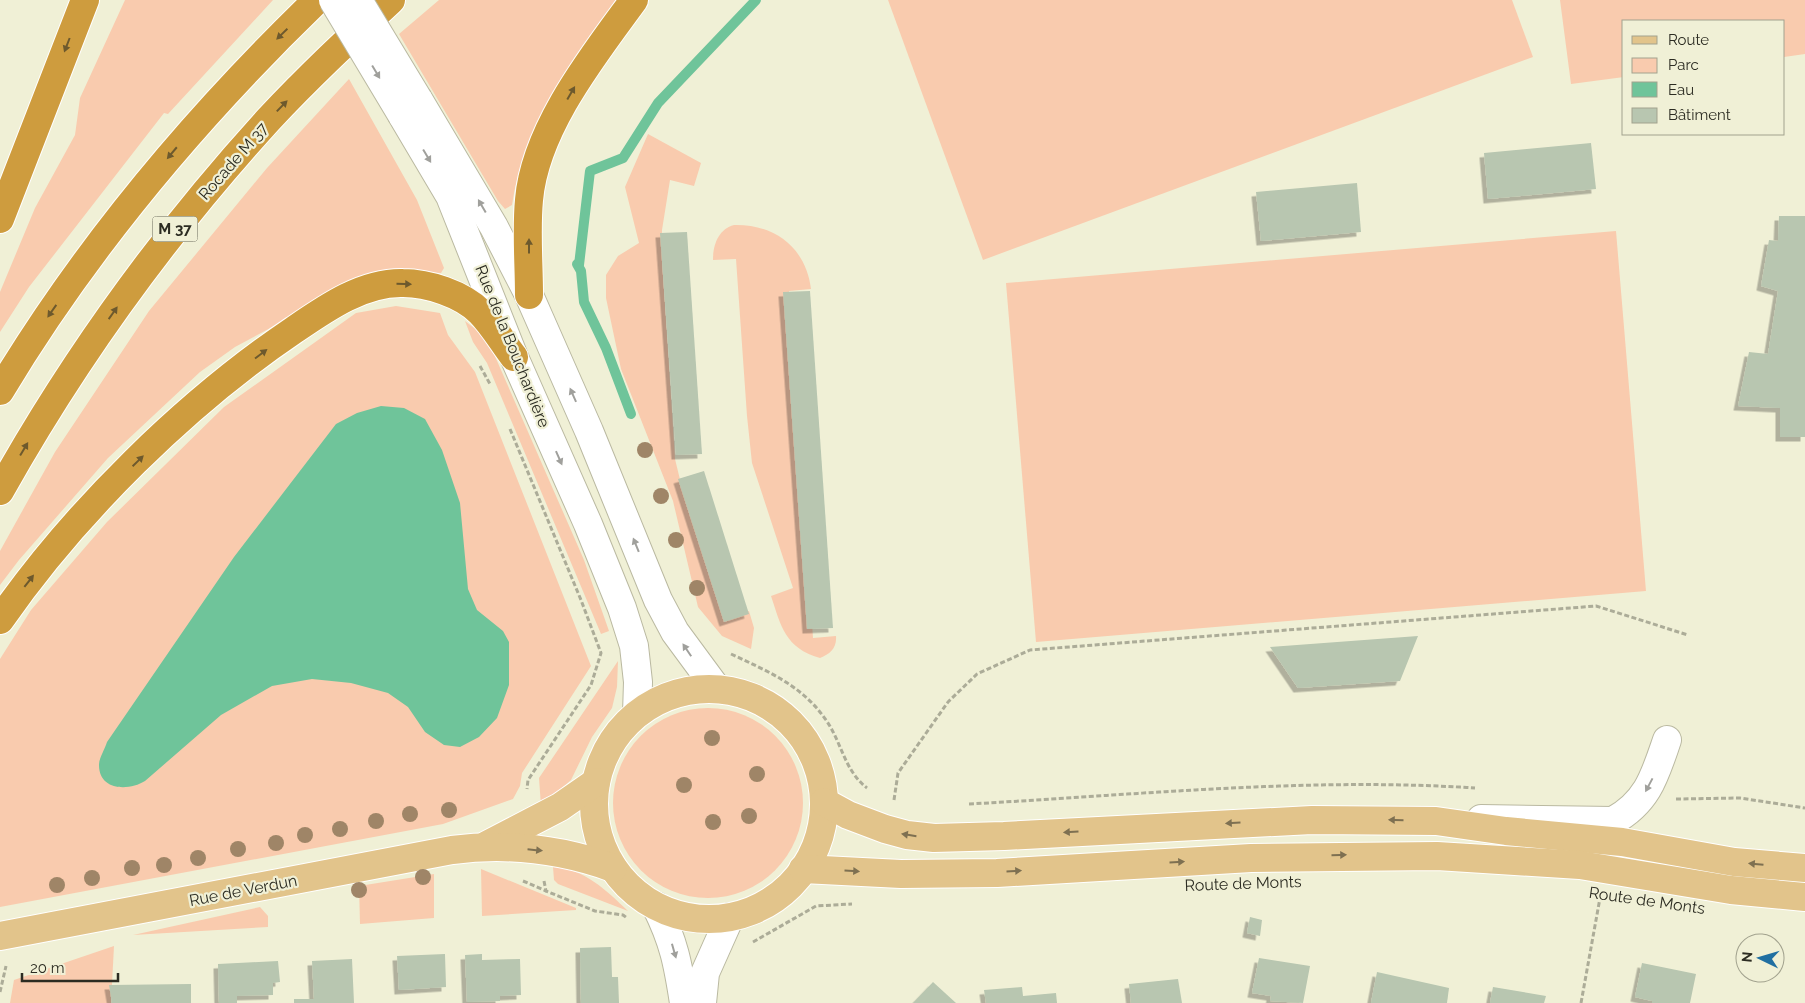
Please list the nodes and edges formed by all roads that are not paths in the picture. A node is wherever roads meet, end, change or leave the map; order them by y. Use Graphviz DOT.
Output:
graph roads {
  1 [pos="85,0"];
  2 [pos="317,0"];
  3 [pos="333,0"];
  4 [pos="358,0"];
  5 [pos="391,0"];
  6 [pos="634,0"];
  7 [pos="410,107"];
  8 [pos="0,219"];
  9 [pos="530,295"];
  10 [pos="514,357"];
  11 [pos="0,391"];
  12 [pos="0,491"];
  13 [pos="0,620"];
  14 [pos="717,688"];
  15 [pos="637,714"];
  16 [pos="1667,740"];
  17 [pos="596,782"];
  18 [pos="824,802"];
  19 [pos="1436,821"];
  20 [pos="487,845"];
  21 [pos="613,868"];
  22 [pos="1805,868"];
  23 [pos="803,869"];
  24 [pos="1805,897"];
  25 [pos="656,906"];
  26 [pos="730,917"];
  27 [pos="0,936"];
  28 [pos="684,1003"];
  29 [pos="702,1003"];
  1 -- 8 [label="highway, one-way"];
  2 -- 11 [label="highway, one-way"];
  3 -- 7 [label="street, Rue de la Bouchardière, one-way, bridge"];
  4 -- 7 [label="street, Rue de la Bouchardière, bridge"];
  12 -- 5 [label="highway, Rocade M 37 / M 37, one-way"];
  9 -- 6 [label="highway, one-way"];
  9 -- 7 [label="street, Rue de la Bouchardière, one-way"];
  7 -- 10 [label="street, Rue de la Bouchardière, one-way"];
  14 -- 9 [label="street, Rue de la Bouchardière, one-way"];
  13 -- 10 [label="highway, one-way"];
  10 -- 15 [label="street, Rue de la Bouchardière, one-way"];
  14 -- 15 [label="main road"];
  14 -- 18 [label="main road"];
  15 -- 17 [label="main road"];
  16 -- 19 [label="street, one-way"];
  17 -- 20 [label="main road, Rue de Verdun"];
  17 -- 21 [label="main road"];
  19 -- 18 [label="main road, one-way"];
  18 -- 23 [label="main road"];
  22 -- 19 [label="main road, one-way"];
  20 -- 21 [label="main road, Rue de Verdun, one-way"];
  20 -- 27 [label="main road, Rue de Verdun"];
  21 -- 25 [label="main road"];
  23 -- 24 [label="main road, Route de Monts, one-way"];
  23 -- 26 [label="main road"];
  25 -- 26 [label="main road"];
  25 -- 28 [label="street, one-way"];
  26 -- 29 [label="street"];
}
